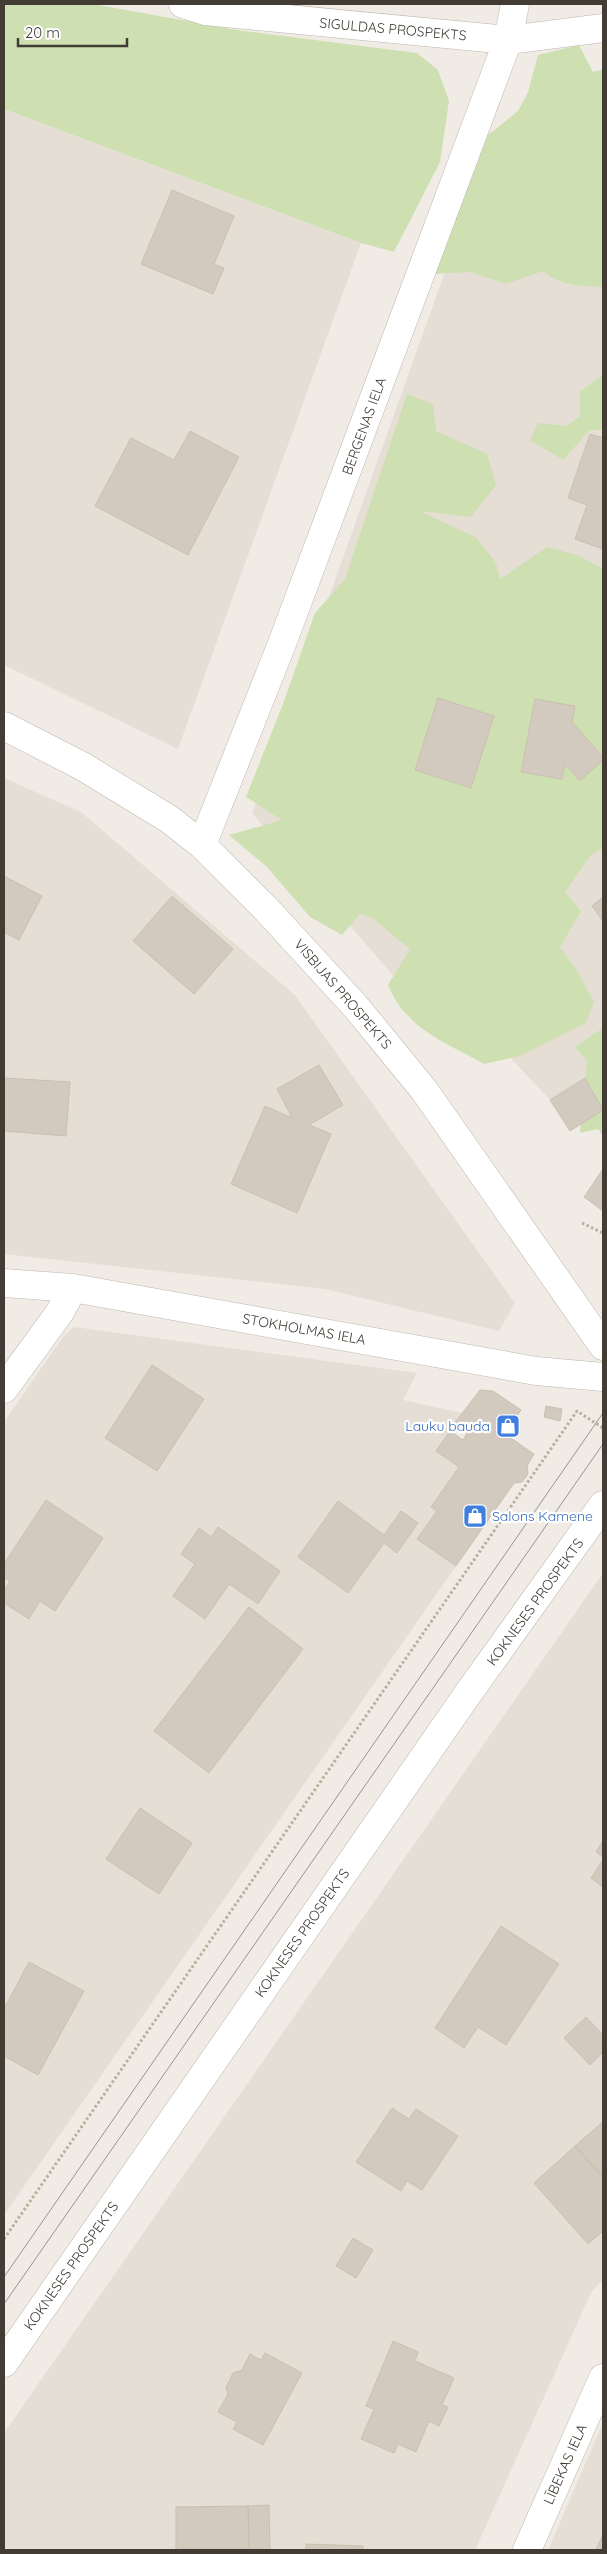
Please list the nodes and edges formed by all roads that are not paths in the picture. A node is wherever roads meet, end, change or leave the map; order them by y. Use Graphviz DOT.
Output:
graph roads {
  1 [pos="183,4"];
  2 [pos="515,4"];
  3 [pos="603,28"];
  4 [pos="508,40"];
  5 [pos="4,726"];
  6 [pos="202,844"];
  7 [pos="4,1283"];
  8 [pos="73,1288"];
  9 [pos="603,1346"];
  10 [pos="603,1377"];
  11 [pos="4,1389"];
  12 [pos="603,1505"];
  13 [pos="4,2363"];
  14 [pos="603,2378"];
  15 [pos="527,2550"];
  1 -- 4 [label="street, SIGULDAS PROSPEKTS"];
  2 -- 4 [label="street, BERGENAS IELA"];
  3 -- 4 [label="street, SIGULDAS PROSPEKTS"];
  4 -- 6 [label="street, BERGENAS IELA"];
  5 -- 6 [label="street, VISBIJAS PROSPEKTS"];
  6 -- 9 [label="street, VISBIJAS PROSPEKTS"];
  7 -- 8 [label="street, STOKHOLMAS IELA"];
  8 -- 10 [label="street, STOKHOLMAS IELA"];
  8 -- 11 [label="street"];
  12 -- 13 [label="street, KOKNESES PROSPEKTS"];
  14 -- 15 [label="street, LĪBEKAS IELA"];
}
